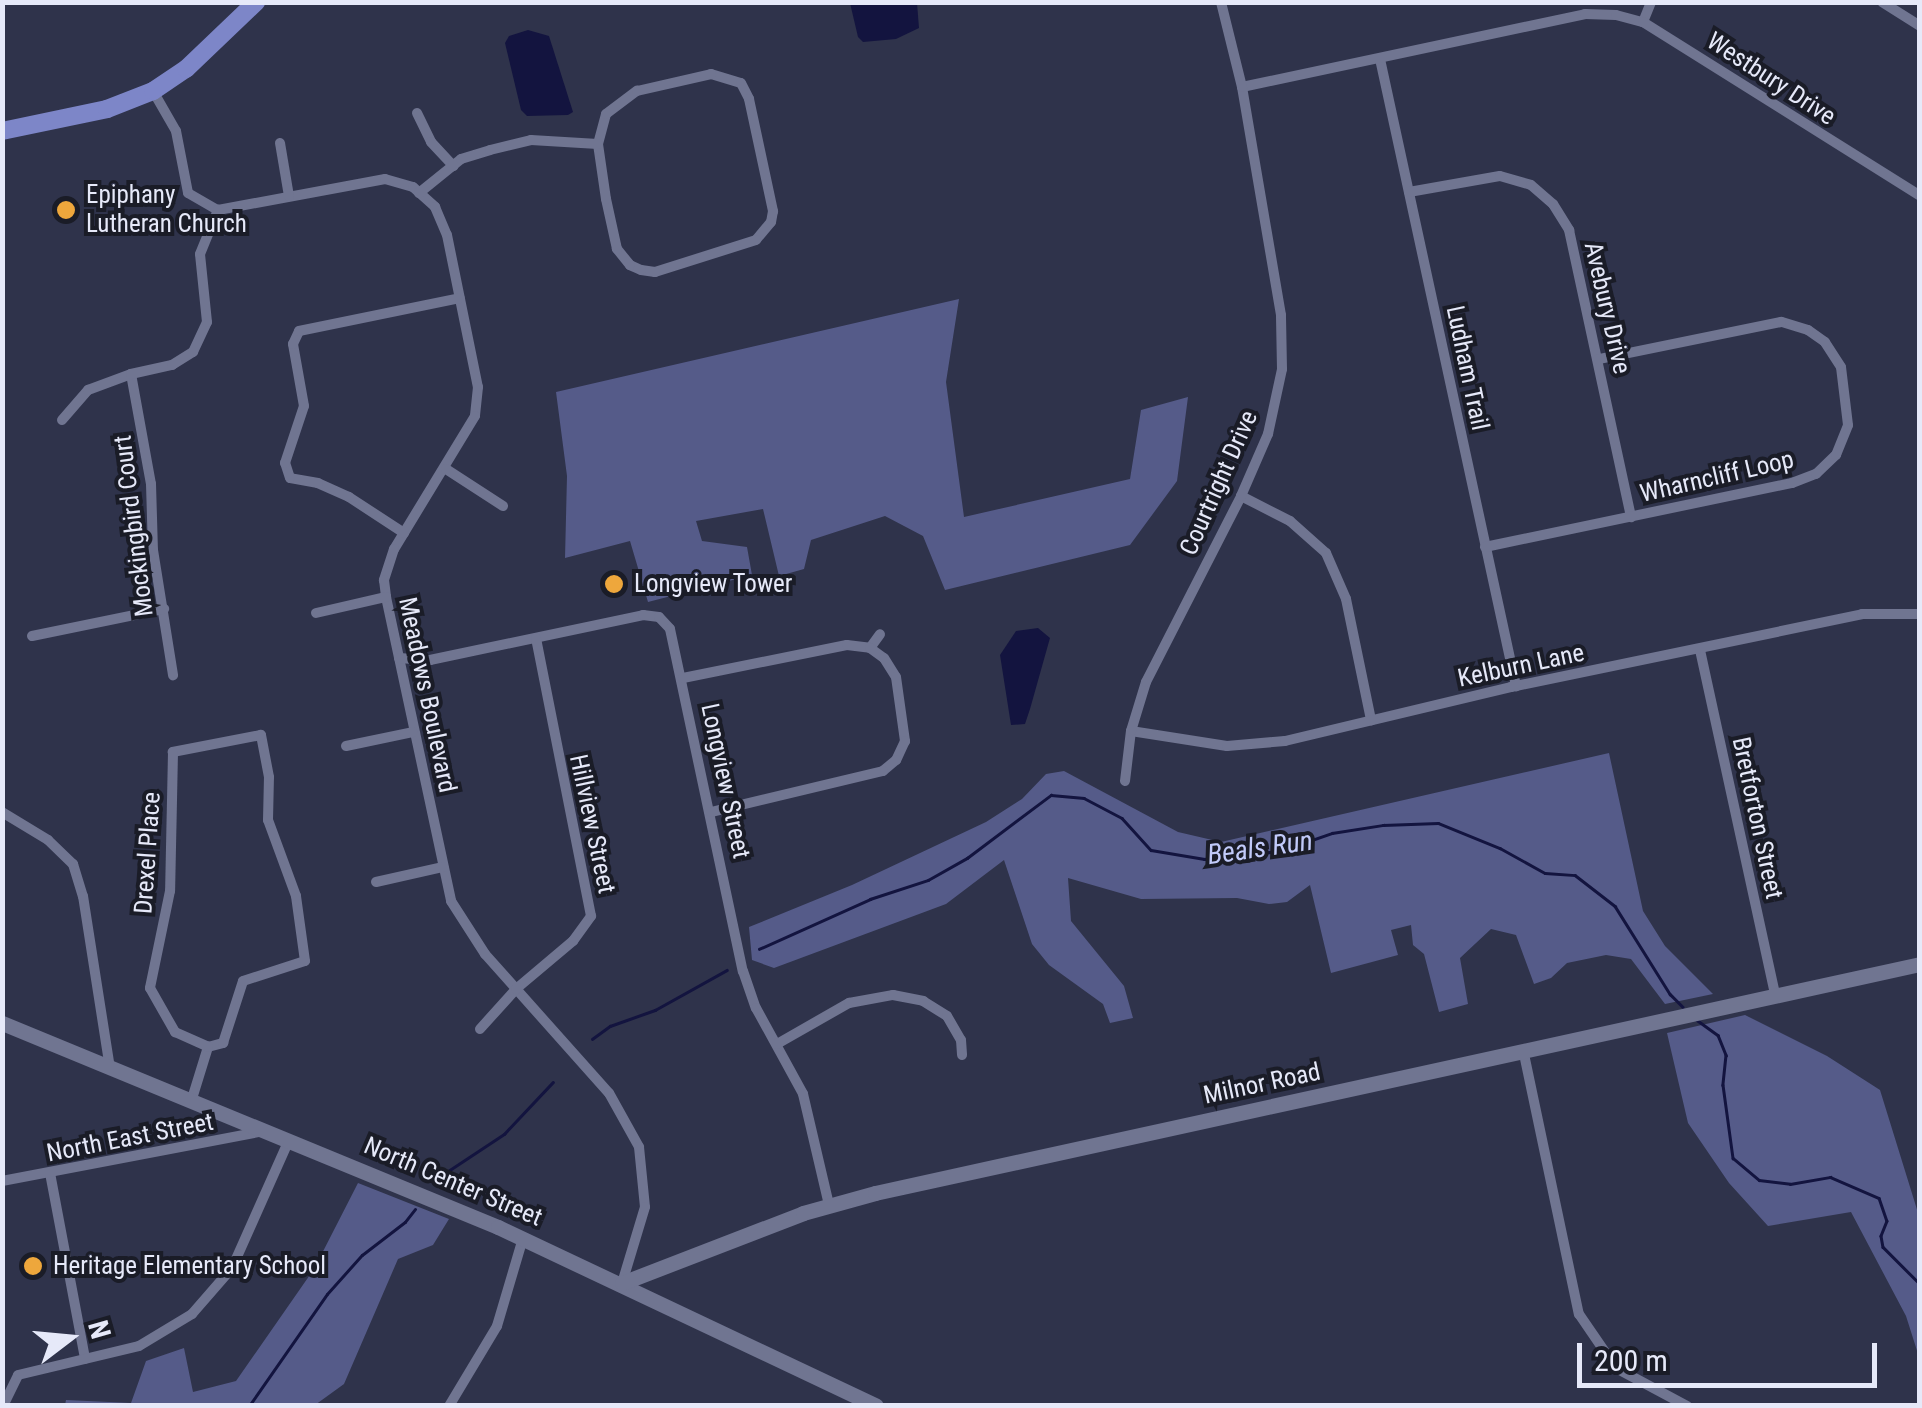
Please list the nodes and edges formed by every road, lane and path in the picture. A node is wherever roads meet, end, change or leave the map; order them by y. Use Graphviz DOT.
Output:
graph roads {
  1 [pos="256,2"];
  2 [pos="1220,2"];
  3 [pos="1650,2"];
  4 [pos="1882,2"];
  5 [pos="1644,22"];
  6 [pos="1920,26"];
  7 [pos="1380,59"];
  8 [pos="1242,87"];
  9 [pos="153,91"];
  10 [pos="416,113"];
  11 [pos="2,131"];
  12 [pos="280,143"];
  13 [pos="598,144"];
  14 [pos="453,166"];
  15 [pos="1408,192"];
  16 [pos="420,193"];
  17 [pos="288,196"];
  18 [pos="1920,196"];
  19 [pos="218,210"];
  20 [pos="460,298"];
  21 [pos="1598,360"];
  22 [pos="131,374"];
  23 [pos="62,420"];
  24 [pos="446,469"];
  25 [pos="1241,496"];
  26 [pos="503,506"];
  27 [pos="1631,516"];
  28 [pos="404,532"];
  29 [pos="1485,547"];
  30 [pos="386,597"];
  31 [pos="164,608"];
  32 [pos="316,613"];
  33 [pos="1920,614"];
  34 [pos="880,634"];
  35 [pos="32,636"];
  36 [pos="536,638"];
  37 [pos="870,648"];
  38 [pos="1700,650"];
  39 [pos="399,658"];
  40 [pos="172,675"];
  41 [pos="683,678"];
  42 [pos="1516,686"];
  43 [pos="1371,720"];
  44 [pos="1130,731"];
  45 [pos="413,732"];
  46 [pos="346,746"];
  47 [pos="898,757"];
  48 [pos="910,766"];
  49 [pos="1125,781"];
  50 [pos="2,812"];
  51 [pos="711,812"];
  52 [pos="443,867"];
  53 [pos="376,882"];
  54 [pos="1920,964"];
  55 [pos="516,989"];
  56 [pos="1775,994"];
  57 [pos="2,1022"];
  58 [pos="480,1029"];
  59 [pos="776,1044"];
  60 [pos="208,1046"];
  61 [pos="1524,1054"];
  62 [pos="962,1055"];
  63 [pos="110,1070"];
  64 [pos="191,1102"];
  65 [pos="264,1130"];
  66 [pos="289,1140"];
  67 [pos="50,1173"];
  68 [pos="2,1182"];
  69 [pos="828,1205"];
  70 [pos="523,1238"];
  71 [pos="622,1283"];
  72 [pos="85,1359"];
  73 [pos="3,1406"];
  74 [pos="450,1406"];
  75 [pos="876,1406"];
  76 [pos="1687,1406"];
  1 -- 9 [label="main road"];
  2 -- 8 [label="street, Courtright Drive"];
  3 -- 5 [label="street"];
  4 -- 6 [label="street"];
  5 -- 7 [label="street, Westbury Drive"];
  5 -- 18 [label="street, Westbury Drive"];
  7 -- 8 [label="street, Westbury Drive"];
  7 -- 15 [label="street, Ludham Trail"];
  8 -- 25 [label="street, Courtright Drive"];
  9 -- 11 [label="main road"];
  9 -- 19 [label="street"];
  10 -- 14 [label="street"];
  12 -- 17 [label="street"];
  13 -- 13 [label="street"];
  13 -- 14 [label="street"];
  14 -- 16 [label="street"];
  15 -- 21 [label="street, Avebury Drive"];
  15 -- 29 [label="street, Ludham Trail"];
  16 -- 17 [label="street"];
  16 -- 20 [label="street, Meadows Boulevard"];
  17 -- 19 [label="street"];
  19 -- 22 [label="street"];
  20 -- 24 [label="street, Meadows Boulevard"];
  20 -- 28 [label="street"];
  21 -- 27 [label="street, Avebury Drive"];
  21 -- 27 [label="street, Wharncliff Loop"];
  22 -- 23 [label="street"];
  22 -- 31 [label="street, Mockingbird Court"];
  24 -- 26 [label="street"];
  24 -- 28 [label="street, Meadows Boulevard"];
  25 -- 43 [label="street"];
  25 -- 44 [label="street, Courtright Drive"];
  27 -- 29 [label="street, Wharncliff Loop"];
  28 -- 30 [label="street, Meadows Boulevard"];
  29 -- 42 [label="street, Ludham Trail"];
  30 -- 32 [label="street"];
  30 -- 39 [label="street, Meadows Boulevard"];
  31 -- 35 [label="street"];
  31 -- 40 [label="street, Mockingbird Court"];
  33 -- 38 [label="street, Kelburn Lane"];
  34 -- 37 [label="street"];
  36 -- 39 [label="street, Longview Street"];
  36 -- 41 [label="street, Longview Street"];
  36 -- 55 [label="street, Hillview Street"];
  37 -- 41 [label="street"];
  37 -- 47 [label="street"];
  38 -- 42 [label="street, Kelburn Lane"];
  38 -- 56 [label="street, Bretforton Street"];
  39 -- 45 [label="street, Meadows Boulevard"];
  41 -- 51 [label="street, Longview Street"];
  42 -- 43 [label="street, Kelburn Lane"];
  43 -- 44 [label="street, Kelburn Lane"];
  44 -- 49 [label="street, Courtright Drive"];
  45 -- 46 [label="street"];
  45 -- 52 [label="street, Meadows Boulevard"];
  47 -- 48 [label="street"];
  47 -- 51 [label="street"];
  50 -- 63 [label="street"];
  51 -- 59 [label="street, Longview Street"];
  52 -- 53 [label="street"];
  52 -- 55 [label="street, Meadows Boulevard"];
  54 -- 56 [label="main road, Milnor Road"];
  55 -- 58 [label="street"];
  55 -- 71 [label="street, Meadows Boulevard"];
  56 -- 61 [label="main road, Milnor Road"];
  57 -- 63 [label="main road, North Center Street"];
  59 -- 62 [label="street"];
  59 -- 69 [label="street, Longview Street"];
  60 -- 60 [label="street, Drexel Place"];
  60 -- 64 [label="street"];
  61 -- 69 [label="main road, Milnor Road"];
  61 -- 76 [label="street"];
  63 -- 64 [label="main road, North Center Street"];
  64 -- 65 [label="main road, North Center Street"];
  65 -- 66 [label="main road, North Center Street"];
  65 -- 67 [label="street, North East Street"];
  66 -- 70 [label="main road, North Center Street"];
  66 -- 72 [label="street"];
  67 -- 68 [label="street, North East Street"];
  67 -- 72 [label="street"];
  69 -- 71 [label="main road, Milnor Road"];
  70 -- 71 [label="main road, North Center Street"];
  70 -- 74 [label="street"];
  71 -- 75 [label="main road, North Center Street"];
  72 -- 73 [label="street"];
}
